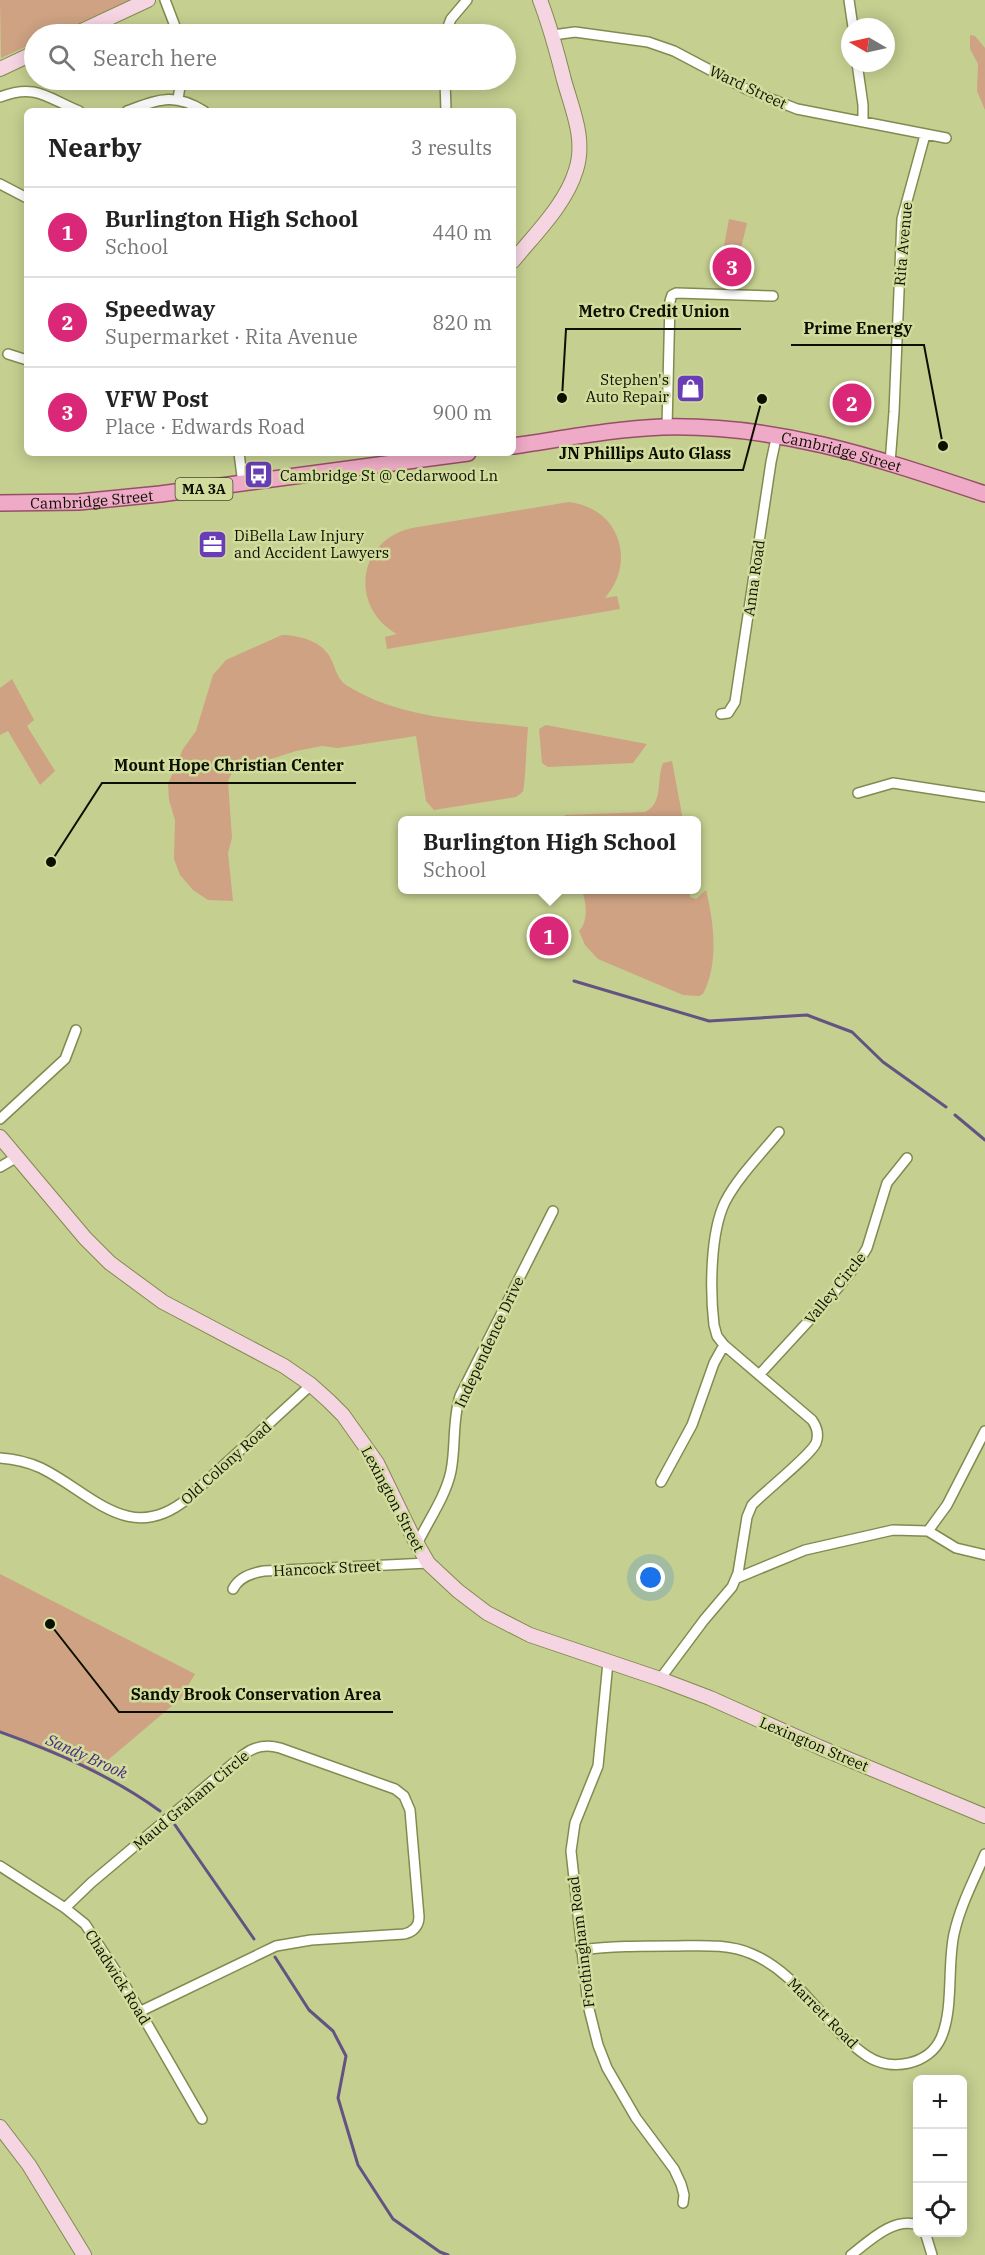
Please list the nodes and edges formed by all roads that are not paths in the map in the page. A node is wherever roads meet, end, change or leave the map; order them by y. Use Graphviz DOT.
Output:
graph roads {
  1 [pos="148,0"];
  2 [pos="165,0"];
  3 [pos="467,0"];
  4 [pos="540,0"];
  5 [pos="849,0"];
  6 [pos="852,18"];
  7 [pos="96,24"];
  8 [pos="174,24"];
  9 [pos="449,24"];
  10 [pos="553,35"];
  11 [pos="24,58"];
  12 [pos="0,69"];
  13 [pos="858,72"];
  14 [pos="180,90"];
  15 [pos="445,90"];
  16 [pos="0,97"];
  17 [pos="178,99"];
  18 [pos="73,108"];
  19 [pos="135,108"];
  20 [pos="199,108"];
  21 [pos="446,108"];
  22 [pos="863,122"];
  23 [pos="925,135"];
  24 [pos="946,138"];
  25 [pos="0,184"];
  26 [pos="24,196"];
  27 [pos="516,257"];
  28 [pos="773,296"];
  29 [pos="8,354"];
  30 [pos="24,359"];
  31 [pos="667,427"];
  32 [pos="777,434"];
  33 [pos="516,446"];
  34 [pos="239,456"];
  35 [pos="420,457"];
  36 [pos="890,463"];
  37 [pos="243,484"];
  38 [pos="985,494"];
  39 [pos="0,503"];
  40 [pos="722,714"];
  41 [pos="858,793"];
  42 [pos="985,797"];
  43 [pos="76,1030"];
  44 [pos="0,1119"];
  45 [pos="779,1132"];
  46 [pos="0,1137"];
  47 [pos="17,1157"];
  48 [pos="907,1158"];
  49 [pos="0,1167"];
  50 [pos="553,1211"];
  51 [pos="724,1345"];
  52 [pos="759,1375"];
  53 [pos="311,1385"];
  54 [pos="985,1431"];
  55 [pos="0,1458"];
  56 [pos="661,1482"];
  57 [pos="928,1531"];
  58 [pos="417,1544"];
  59 [pos="985,1555"];
  60 [pos="428,1563"];
  61 [pos="736,1578"];
  62 [pos="233,1589"];
  63 [pos="608,1662"];
  64 [pos="660,1679"];
  65 [pos="985,1816"];
  66 [pos="985,1854"];
  67 [pos="0,1866"];
  68 [pos="65,1908"];
  69 [pos="581,1950"];
  70 [pos="140,2012"];
  71 [pos="202,2119"];
  72 [pos="0,2127"];
  73 [pos="683,2203"];
  74 [pos="913,2224"];
  75 [pos="927,2237"];
  76 [pos="84,2255"];
  77 [pos="851,2255"];
  78 [pos="932,2255"];
  1 -- 7 [label="street"];
  2 -- 8 [label="street"];
  3 -- 9 [label="street"];
  4 -- 10 [label="street"];
  5 -- 6 [label="street"];
  10 -- 22 [label="street, Ward Street"];
  10 -- 27 [label="street"];
  11 -- 12 [label="street"];
  13 -- 22 [label="street"];
  14 -- 17 [label="street"];
  15 -- 21 [label="street"];
  16 -- 18 [label="street"];
  17 -- 19 [label="street"];
  17 -- 20 [label="street"];
  22 -- 23 [label="street, Ward Street"];
  23 -- 24 [label="street, Ward Street"];
  23 -- 36 [label="street, Rita Avenue"];
  25 -- 26 [label="street"];
  28 -- 31 [label="street"];
  29 -- 30 [label="street"];
  31 -- 32 [label="main road, Cambridge Street"];
  31 -- 33 [label="main road, Cambridge Street"];
  32 -- 36 [label="main road, Cambridge Street"];
  32 -- 40 [label="street, Anna Road"];
  34 -- 37 [label="street"];
  35 -- 37 [label="main road, Cambridge Street / MA 3A"];
  36 -- 38 [label="main road, Cambridge Street"];
  37 -- 39 [label="main road, Cambridge Street / MA 3A"];
  41 -- 42 [label="street"];
  43 -- 44 [label="street"];
  45 -- 51 [label="street"];
  46 -- 47 [label="street, Lexington Street"];
  47 -- 49 [label="street"];
  47 -- 53 [label="street, Lexington Street"];
  48 -- 52 [label="street, Valley Circle"];
  50 -- 58 [label="street, Independence Drive"];
  51 -- 52 [label="street"];
  51 -- 56 [label="street"];
  52 -- 61 [label="street"];
  53 -- 55 [label="street, Old Colony Road"];
  53 -- 58 [label="street, Lexington Street"];
  54 -- 57 [label="street"];
  57 -- 59 [label="street"];
  57 -- 61 [label="street"];
  58 -- 60 [label="street, Lexington Street"];
  60 -- 62 [label="street, Hancock Street"];
  60 -- 63 [label="street, Lexington Street"];
  61 -- 64 [label="street"];
  63 -- 64 [label="street, Lexington Street"];
  63 -- 69 [label="street, Frothingham Road"];
  64 -- 65 [label="street, Lexington Street"];
  66 -- 69 [label="street, Marrett Road"];
  67 -- 68 [label="street, Chadwick Road"];
  68 -- 70 [label="street, Chadwick Road"];
  68 -- 70 [label="street, Maud Graham Circle"];
  69 -- 73 [label="street, Frothingham Road"];
  70 -- 71 [label="street, Chadwick Road"];
  72 -- 76 [label="street"];
  74 -- 77 [label="street"];
  75 -- 78 [label="street"];
}
